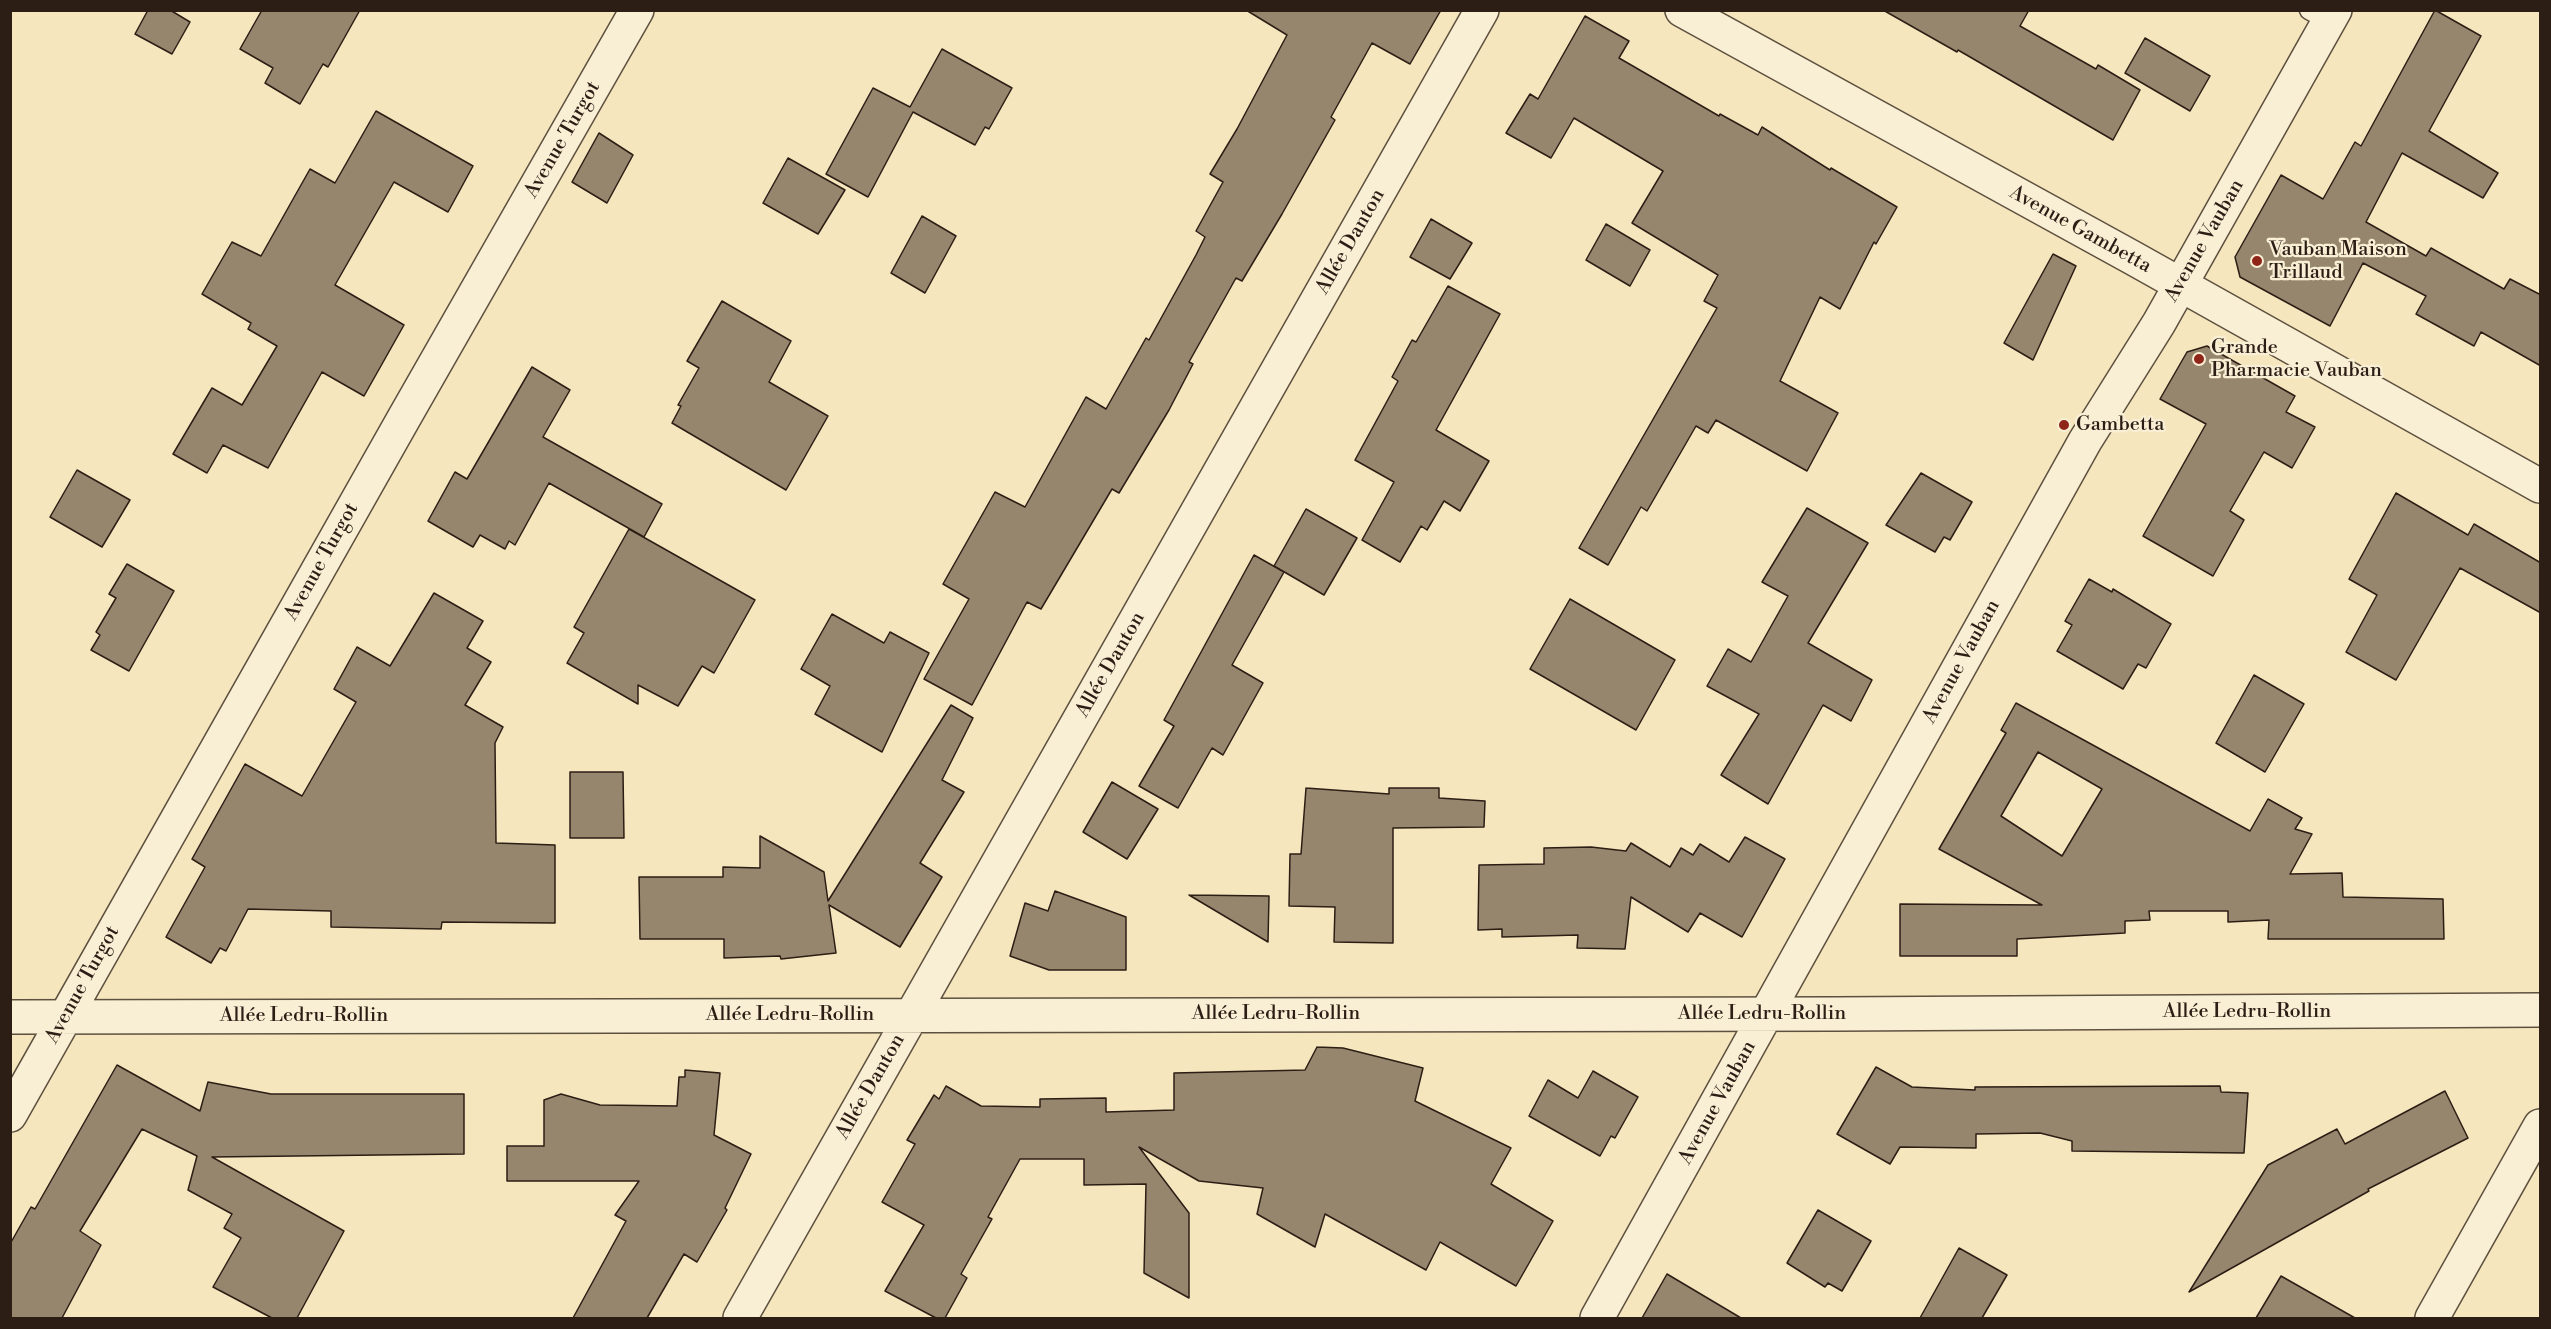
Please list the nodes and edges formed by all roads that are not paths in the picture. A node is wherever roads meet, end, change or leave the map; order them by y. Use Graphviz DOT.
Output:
graph roads {
  1 [pos="637,10"];
  2 [pos="1482,10"];
  3 [pos="1682,10"];
  4 [pos="2324,14"];
  5 [pos="2181,285"];
  6 [pos="2541,486"];
  7 [pos="2541,1010"];
  8 [pos="1768,1013"];
  9 [pos="912,1015"];
  10 [pos="10,1017"];
  11 [pos="65,1017"];
  12 [pos="10,1116"];
  13 [pos="2541,1126"];
  14 [pos="740,1318"];
  15 [pos="1597,1318"];
  16 [pos="2432,1318"];
  1 -- 11 [label="street, Avenue Turgot"];
  2 -- 9 [label="street, Allée Danton"];
  3 -- 5 [label="street, Avenue Gambetta"];
  4 -- 5 [label="street, Avenue Vauban"];
  5 -- 6 [label="street, Avenue Gambetta"];
  5 -- 8 [label="street, Avenue Vauban"];
  7 -- 8 [label="street, Allée Ledru-Rollin"];
  8 -- 9 [label="street, Allée Ledru-Rollin"];
  8 -- 15 [label="street, Avenue Vauban"];
  9 -- 11 [label="street, Allée Ledru-Rollin"];
  9 -- 14 [label="street, Allée Danton"];
  10 -- 11 [label="street, Allée Ledru-Rollin"];
  11 -- 12 [label="street, Avenue Turgot"];
  13 -- 16 [label="street"];
}
